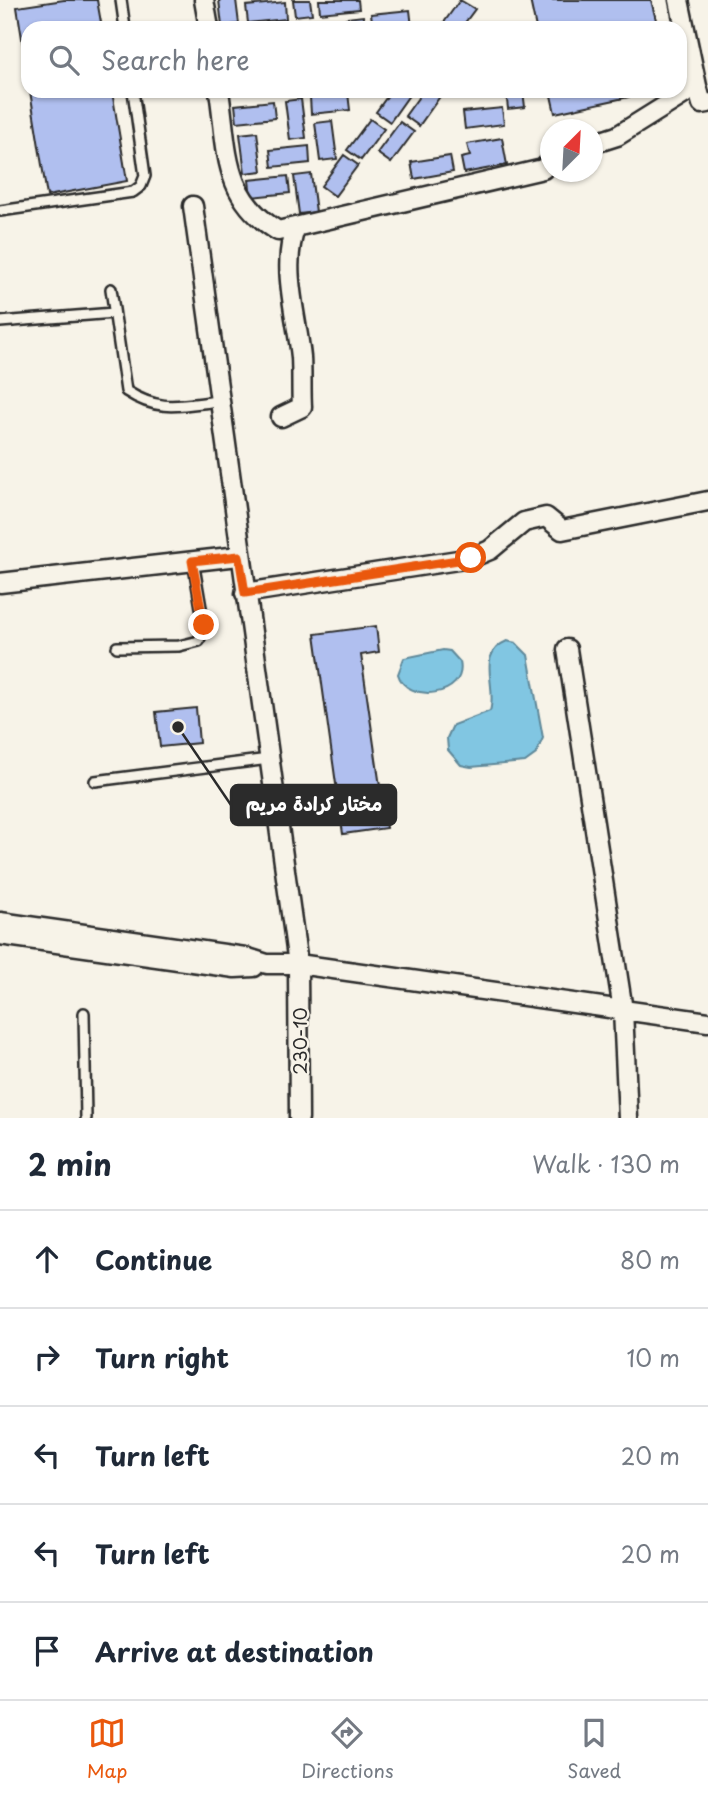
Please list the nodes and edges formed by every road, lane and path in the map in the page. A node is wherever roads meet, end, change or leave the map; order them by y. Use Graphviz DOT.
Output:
graph roads {
  1 [pos="121,0"];
  2 [pos="204,0"];
  3 [pos="679,0"];
  4 [pos="124,21"];
  5 [pos="208,21"];
  6 [pos="683,21"];
  7 [pos="687,38"];
  8 [pos="697,86"];
  9 [pos="687,92"];
  10 [pos="134,98"];
  11 [pos="220,98"];
  12 [pos="677,98"];
  13 [pos="708,103"];
  14 [pos="603,140"];
  15 [pos="540,170"];
  16 [pos="193,206"];
  17 [pos="0,211"];
  18 [pos="296,227"];
  19 [pos="111,289"];
  20 [pos="114,313"];
  21 [pos="0,321"];
  22 [pos="219,401"];
  23 [pos="281,417"];
  24 [pos="708,501"];
  25 [pos="239,556"];
  26 [pos="192,561"];
  27 [pos="0,583"];
  28 [pos="245,593"];
  29 [pos="117,647"];
  30 [pos="566,649"];
  31 [pos="269,759"];
  32 [pos="95,781"];
  33 [pos="0,922"];
  34 [pos="0,935"];
  35 [pos="267,964"];
  36 [pos="298,964"];
  37 [pos="623,1010"];
  38 [pos="85,1013"];
  39 [pos="708,1022"];
  40 [pos="86,1118"];
  41 [pos="299,1118"];
  42 [pos="628,1118"];
  1 -- 4 [label="lane"];
  2 -- 5 [label="street"];
  3 -- 6 [label="street"];
  7 -- 8 [label="street"];
  8 -- 9 [label="street"];
  8 -- 13 [label="street"];
  10 -- 17 [label="lane"];
  11 -- 18 [label="street"];
  12 -- 14 [label="street"];
  15 -- 18 [label="street"];
  16 -- 22 [label="street, 230-10"];
  18 -- 23 [label="street"];
  19 -- 20 [label="lane"];
  20 -- 21 [label="lane"];
  20 -- 22 [label="lane"];
  22 -- 25 [label="street, 230-10"];
  24 -- 28 [label="street"];
  25 -- 26 [label="street"];
  25 -- 28 [label="street, 230-10"];
  26 -- 27 [label="street"];
  26 -- 29 [label="lane"];
  28 -- 31 [label="street, 230-10"];
  30 -- 37 [label="street"];
  31 -- 32 [label="lane"];
  31 -- 36 [label="street, 230-10"];
  33 -- 35 [label="street"];
  34 -- 35 [label="street"];
  35 -- 36 [label="street"];
  36 -- 37 [label="street"];
  36 -- 41 [label="street, 230-10"];
  37 -- 39 [label="street"];
  37 -- 42 [label="street"];
  38 -- 40 [label="lane"];
}
